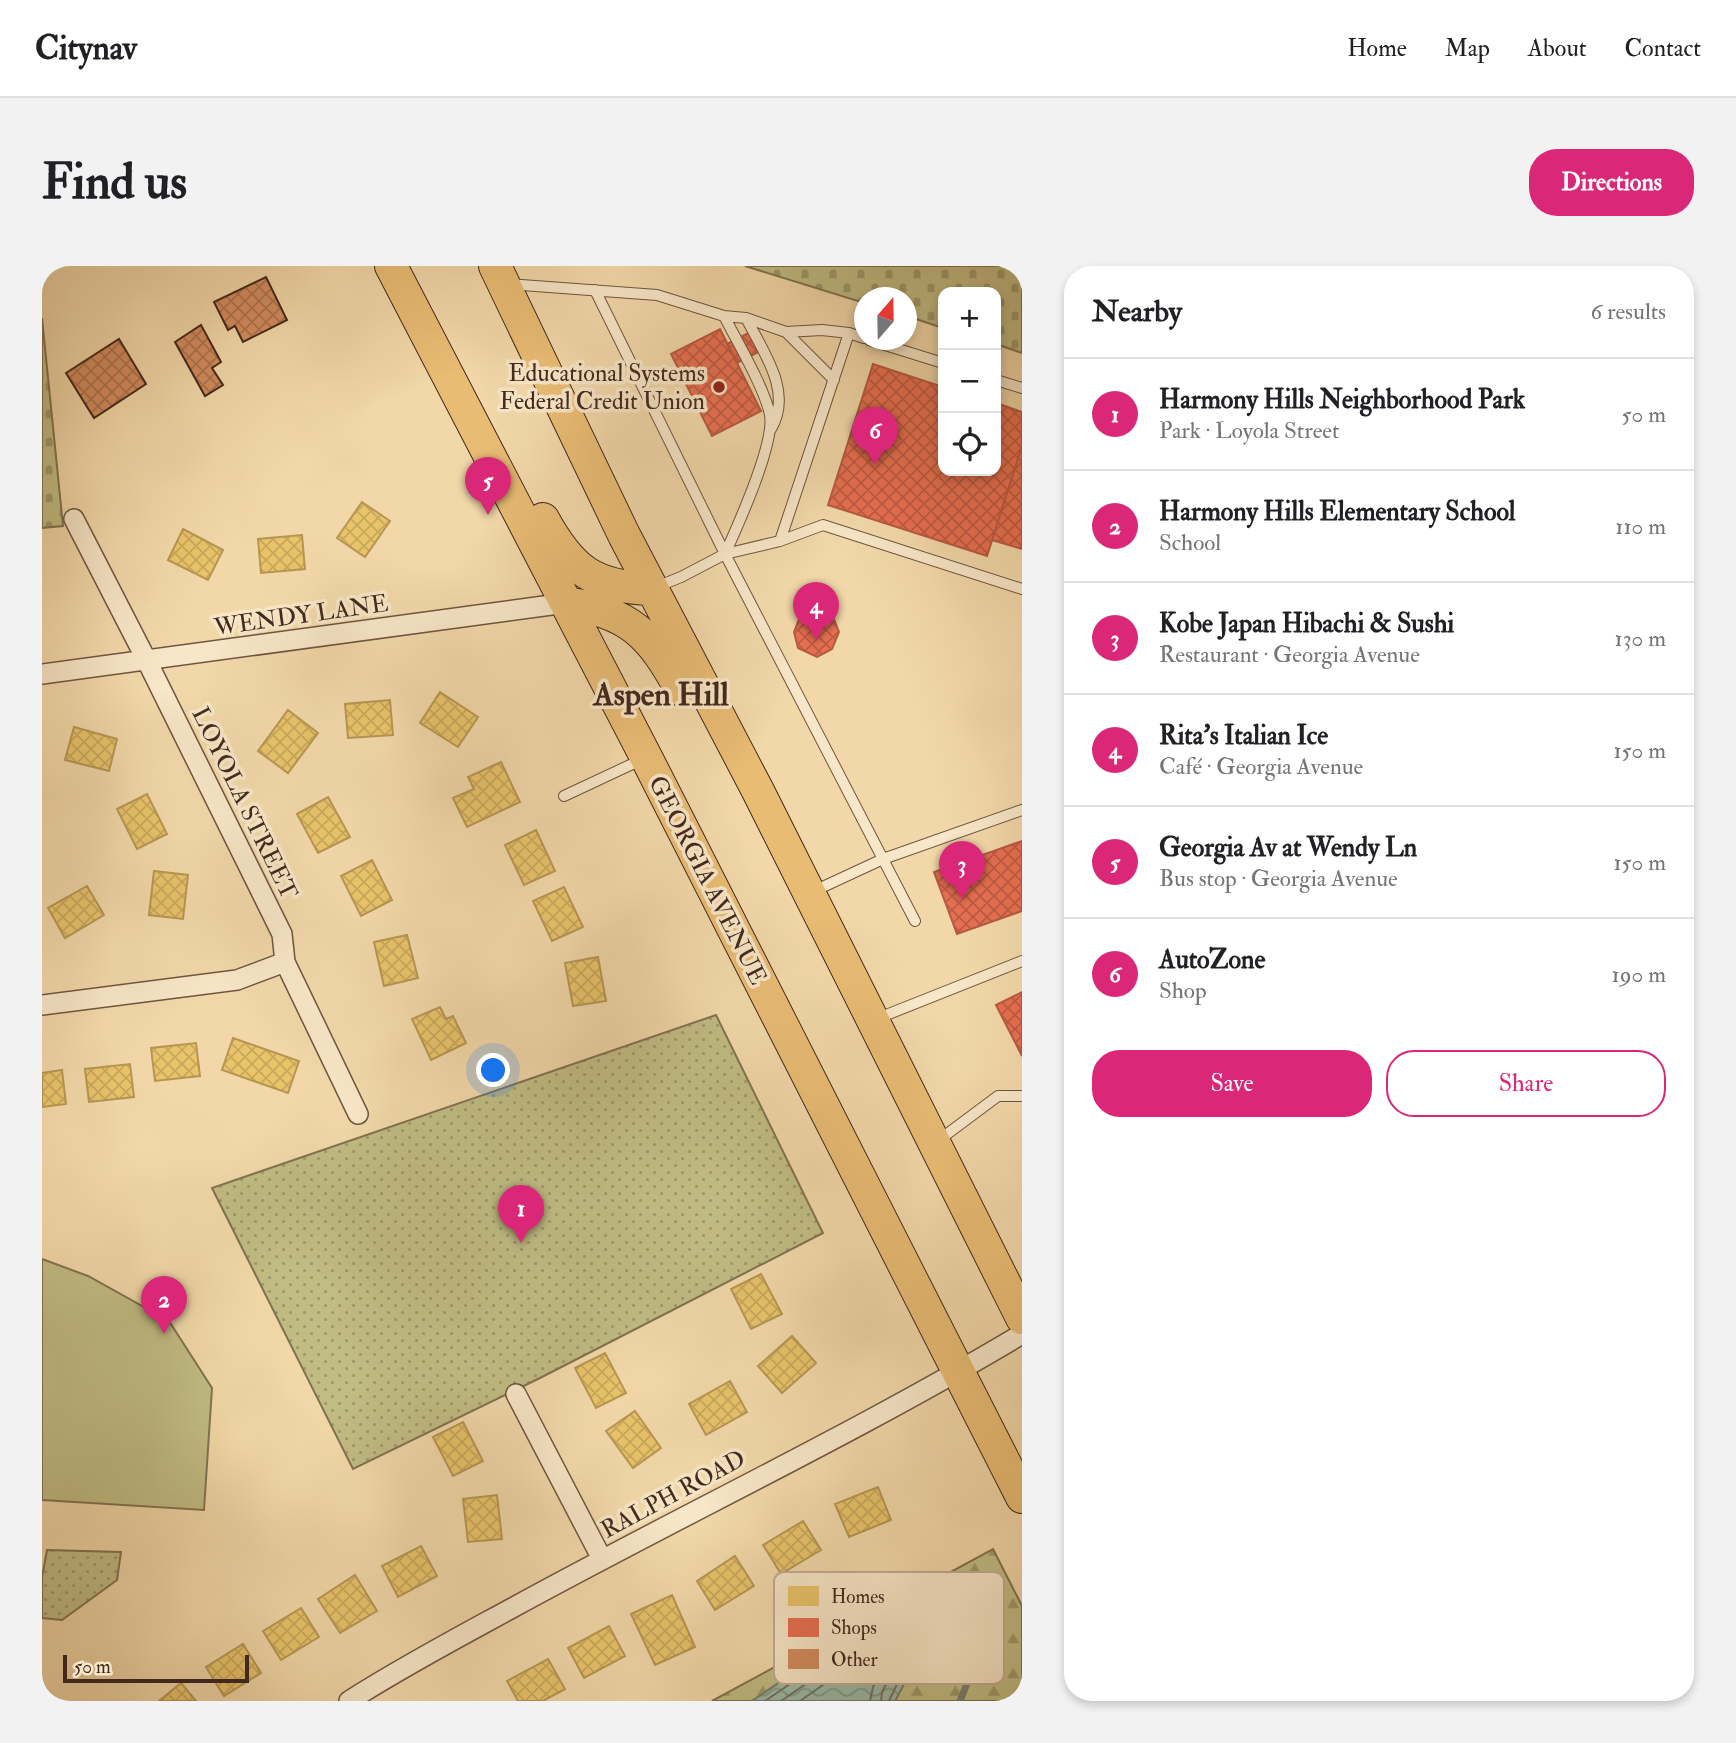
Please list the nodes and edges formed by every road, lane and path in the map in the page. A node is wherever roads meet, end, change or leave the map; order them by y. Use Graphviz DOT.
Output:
graph roads {
  1 [pos="391,266"];
  2 [pos="499,275"];
  3 [pos="595,290"];
  4 [pos="724,316"];
  5 [pos="746,318"];
  6 [pos="786,332"];
  7 [pos="849,333"];
  8 [pos="854,335"];
  9 [pos="902,350"];
  10 [pos="938,361"];
  11 [pos="834,380"];
  12 [pos="1001,382"];
  13 [pos="1022,388"];
  14 [pos="469,416"];
  15 [pos="771,430"];
  16 [pos="74,519"];
  17 [pos="780,541"];
  18 [pos="725,554"];
  19 [pos="652,589"];
  20 [pos="1022,589"];
  21 [pos="566,603"];
  22 [pos="147,661"];
  23 [pos="42,674"];
  24 [pos="646,757"];
  25 [pos="564,796"];
  26 [pos="1022,810"];
  27 [pos="775,826"];
  28 [pos="883,859"];
  29 [pos="809,894"];
  30 [pos="915,921"];
  31 [pos="1022,961"];
  32 [pos="285,962"];
  33 [pos="42,1005"];
  34 [pos="873,1020"];
  35 [pos="1022,1096"];
  36 [pos="358,1114"];
  37 [pos="935,1142"];
  38 [pos="1022,1318"];
  39 [pos="1022,1334"];
  40 [pos="959,1372"];
  41 [pos="516,1394"];
  42 [pos="1022,1497"];
  43 [pos="602,1559"];
  44 [pos="349,1701"];
  1 -- 14 [label="main road, GEORGIA AVENUE"];
  2 -- 3 [label="lane"];
  2 -- 19 [label="main road"];
  3 -- 4 [label="lane"];
  3 -- 18 [label="lane"];
  4 -- 5 [label="lane"];
  4 -- 15 [label="lane"];
  5 -- 6 [label="lane"];
  5 -- 15 [label="lane"];
  6 -- 7 [label="lane"];
  6 -- 11 [label="lane"];
  7 -- 8 [label="lane"];
  7 -- 11 [label="lane"];
  9 -- 10 [label="lane"];
  11 -- 17 [label="lane"];
  12 -- 13 [label="lane"];
  14 -- 19 [label="main road"];
  14 -- 21 [label="main road, GEORGIA AVENUE"];
  15 -- 18 [label="lane"];
  16 -- 22 [label="street, LOYOLA STREET"];
  17 -- 18 [label="lane"];
  17 -- 20 [label="lane"];
  18 -- 19 [label="lane"];
  18 -- 28 [label="lane"];
  19 -- 27 [label="main road"];
  21 -- 22 [label="street, WENDY LANE"];
  21 -- 24 [label="main road, GEORGIA AVENUE"];
  21 -- 27 [label="main road"];
  22 -- 23 [label="street, WENDY LANE"];
  22 -- 32 [label="street, LOYOLA STREET"];
  24 -- 25 [label="lane"];
  24 -- 40 [label="main road, GEORGIA AVENUE"];
  26 -- 28 [label="lane"];
  27 -- 29 [label="main road"];
  28 -- 29 [label="lane"];
  28 -- 30 [label="lane"];
  29 -- 34 [label="main road"];
  31 -- 34 [label="lane"];
  32 -- 33 [label="street"];
  32 -- 36 [label="street, LOYOLA STREET"];
  34 -- 37 [label="main road"];
  35 -- 37 [label="lane"];
  37 -- 38 [label="main road"];
  39 -- 40 [label="street, RALPH ROAD"];
  40 -- 42 [label="main road, GEORGIA AVENUE"];
  40 -- 43 [label="street, RALPH ROAD"];
  41 -- 43 [label="street"];
  43 -- 44 [label="street, RALPH ROAD"];
}
